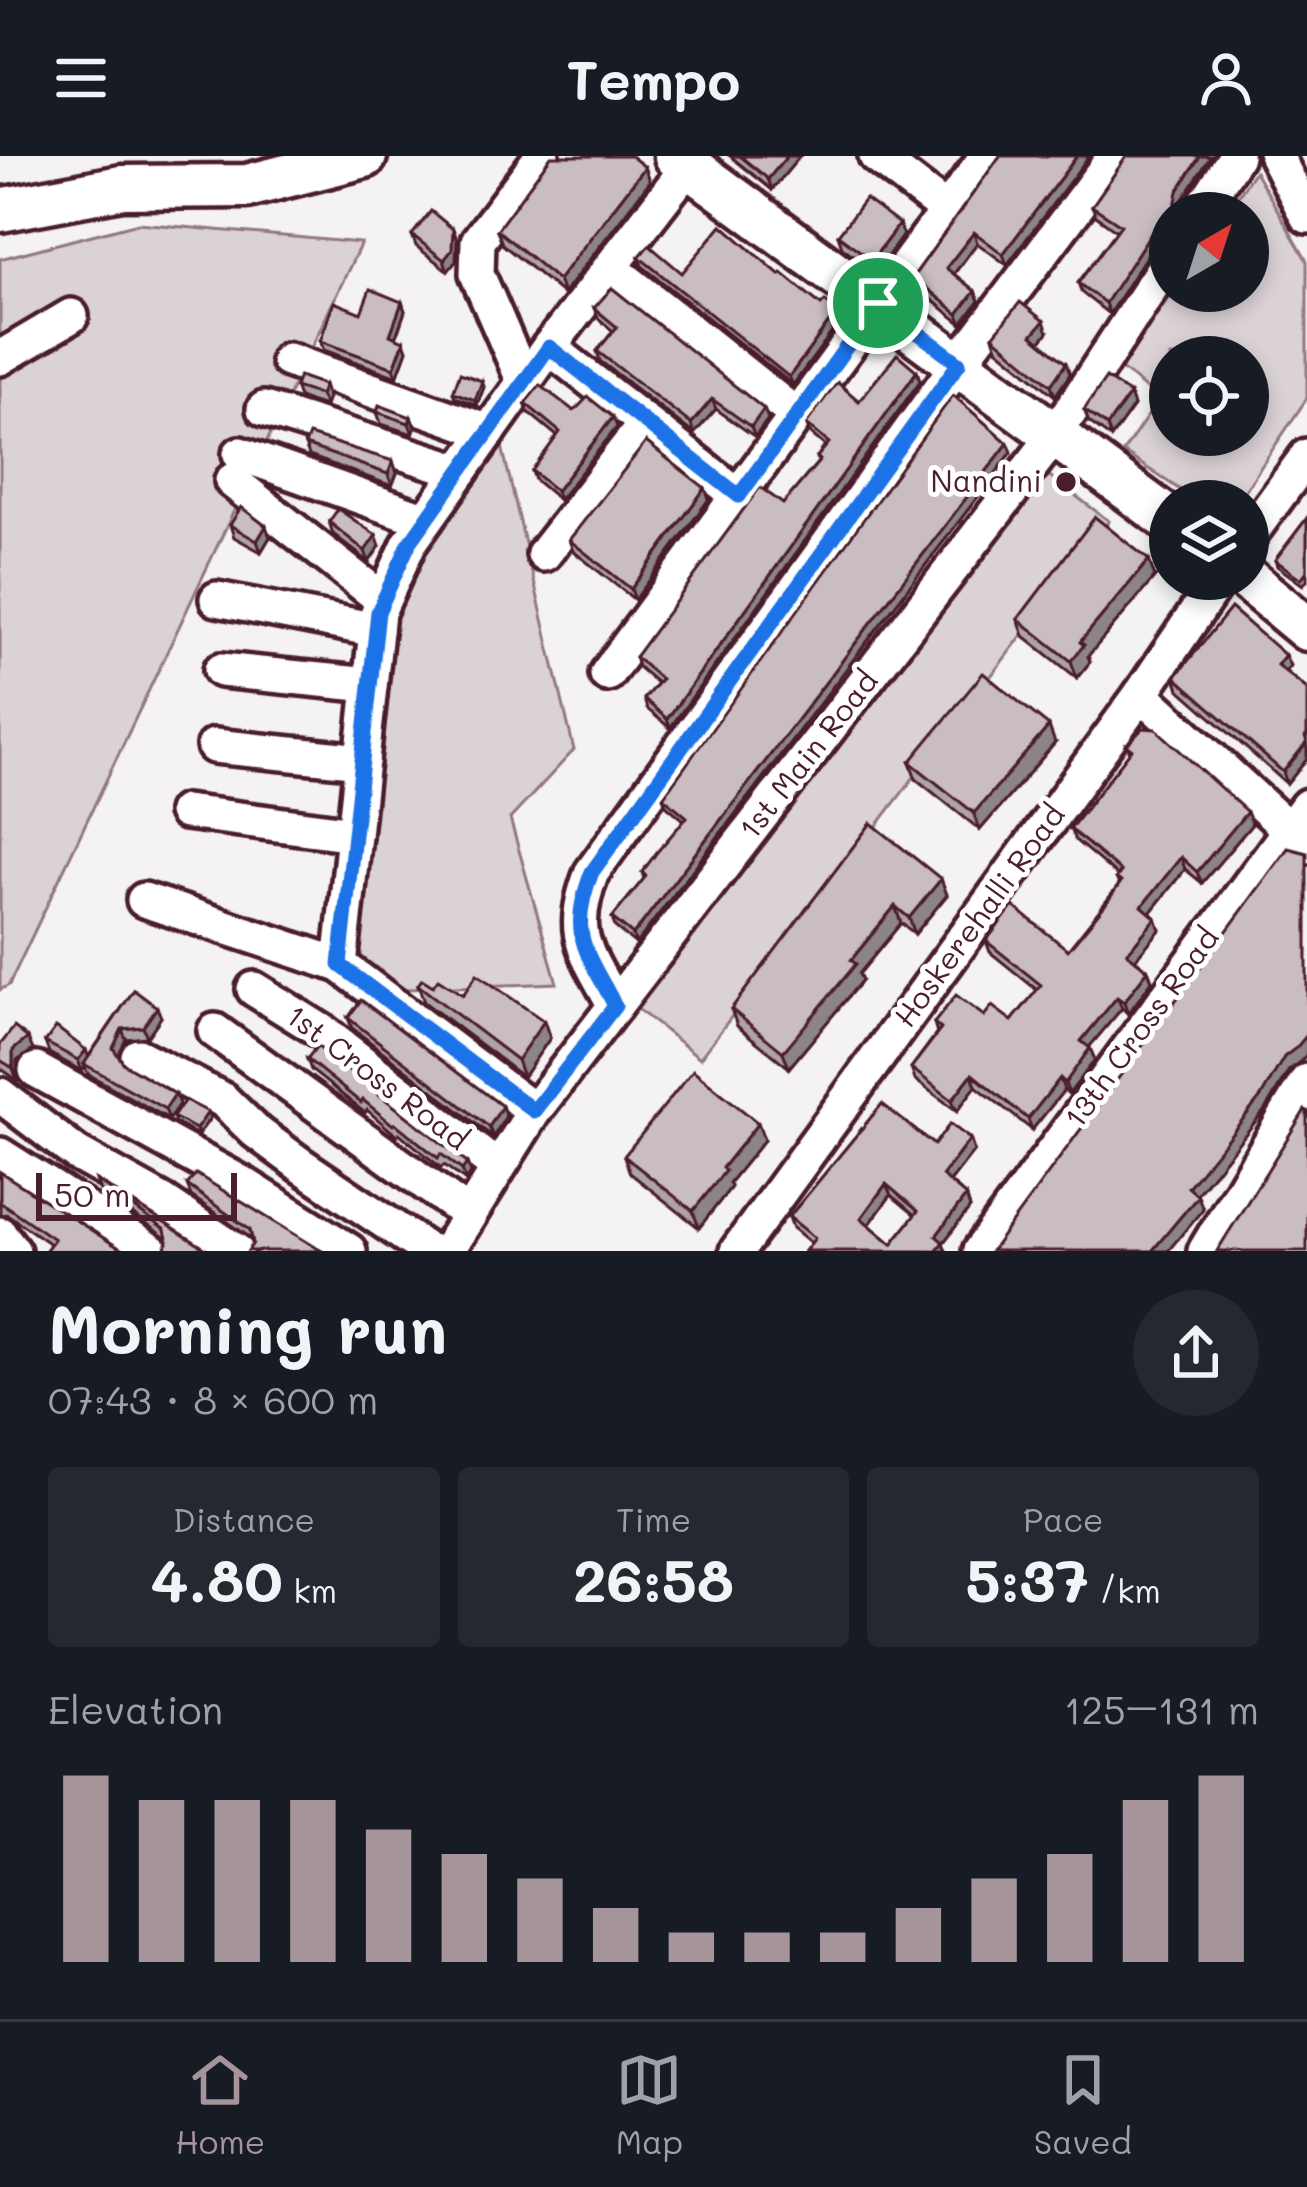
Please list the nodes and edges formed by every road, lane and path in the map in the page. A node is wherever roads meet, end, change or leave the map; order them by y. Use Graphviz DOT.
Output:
graph roads {
  1 [pos="365,156"];
  2 [pos="542,156"];
  3 [pos="876,156"];
  4 [pos="986,156"];
  5 [pos="1115,156"];
  6 [pos="1236,156"];
  7 [pos="1276,156"];
  8 [pos="683,160"];
  9 [pos="1213,192"];
  10 [pos="0,210"];
  11 [pos="946,210"];
  12 [pos="1307,216"];
  13 [pos="610,268"];
  14 [pos="1149,290"];
  15 [pos="878,303"];
  16 [pos="71,316"];
  17 [pos="549,347"];
  18 [pos="0,358"];
  19 [pos="288,360"];
  20 [pos="959,363"];
  21 [pos="524,382"];
  22 [pos="264,409"];
  23 [pos="796,415"];
  24 [pos="646,423"];
  25 [pos="489,431"];
  26 [pos="1055,435"];
  27 [pos="1307,456"];
  28 [pos="461,471"];
  29 [pos="739,496"];
  30 [pos="1149,504"];
  31 [pos="1269,509"];
  32 [pos="426,520"];
  33 [pos="544,554"];
  34 [pos="1269,598"];
  35 [pos="217,599"];
  36 [pos="1205,600"];
  37 [pos="379,615"];
  38 [pos="1307,629"];
  39 [pos="221,670"];
  40 [pos="607,674"];
  41 [pos="370,686"];
  42 [pos="1141,694"];
  43 [pos="214,746"];
  44 [pos="362,761"];
  45 [pos="185,812"];
  46 [pos="1300,827"];
  47 [pos="354,834"];
  48 [pos="144,900"];
  49 [pos="340,965"];
  50 [pos="254,989"];
  51 [pos="615,1006"];
  52 [pos="215,1031"];
  53 [pos="138,1056"];
  54 [pos="36,1070"];
  55 [pos="1305,1089"];
  56 [pos="0,1095"];
  57 [pos="534,1111"];
  58 [pos="0,1155"];
  59 [pos="498,1168"];
  60 [pos="469,1215"];
  61 [pos="0,1234"];
  62 [pos="1210,1249"];
  63 [pos="13,1251"];
  64 [pos="151,1251"];
  65 [pos="236,1251"];
  66 [pos="350,1251"];
  67 [pos="428,1251"];
  68 [pos="447,1251"];
  69 [pos="737,1251"];
  70 [pos="980,1251"];
  1 -- 10 [label="main road"];
  2 -- 21 [label="street"];
  3 -- 11 [label="street"];
  4 -- 11 [label="street"];
  5 -- 20 [label="street"];
  6 -- 9 [label="street"];
  7 -- 12 [label="street"];
  8 -- 13 [label="street"];
  8 -- 15 [label="main road"];
  11 -- 15 [label="street"];
  13 -- 17 [label="street"];
  13 -- 23 [label="street"];
  14 -- 26 [label="street, 1st Main Road"];
  15 -- 20 [label="main road"];
  15 -- 23 [label="street"];
  16 -- 18 [label="street"];
  17 -- 21 [label="street"];
  17 -- 24 [label="street"];
  19 -- 25 [label="street"];
  20 -- 26 [label="main road"];
  20 -- 51 [label="street"];
  21 -- 25 [label="street"];
  22 -- 28 [label="street"];
  23 -- 29 [label="street"];
  24 -- 29 [label="street"];
  24 -- 33 [label="street"];
  25 -- 28 [label="street"];
  26 -- 30 [label="main road"];
  26 -- 51 [label="street, 1st Main Road"];
  27 -- 31 [label="street"];
  28 -- 32 [label="street"];
  29 -- 40 [label="street"];
  32 -- 37 [label="street"];
  32 -- 37 [label="street"];
  34 -- 38 [label="main road"];
  35 -- 37 [label="street"];
  36 -- 42 [label="street, Hoskerehalli Road"];
  37 -- 41 [label="street"];
  39 -- 41 [label="street"];
  41 -- 44 [label="street"];
  42 -- 46 [label="street"];
  42 -- 69 [label="street, Hoskerehalli Road"];
  43 -- 44 [label="street"];
  44 -- 47 [label="street"];
  45 -- 47 [label="street"];
  46 -- 70 [label="street, 13th Cross Road"];
  47 -- 49 [label="street"];
  48 -- 49 [label="street"];
  49 -- 57 [label="street"];
  50 -- 59 [label="street, 1st Cross Road"];
  51 -- 57 [label="street, 1st Main Road"];
  52 -- 60 [label="street"];
  53 -- 67 [label="street"];
  54 -- 66 [label="street"];
  55 -- 62 [label="street"];
  56 -- 65 [label="street"];
  57 -- 59 [label="street, 1st Main Road"];
  58 -- 64 [label="street"];
  59 -- 60 [label="street, 1st Main Road"];
  60 -- 68 [label="street, 1st Main Road"];
  61 -- 63 [label="street"];
}
